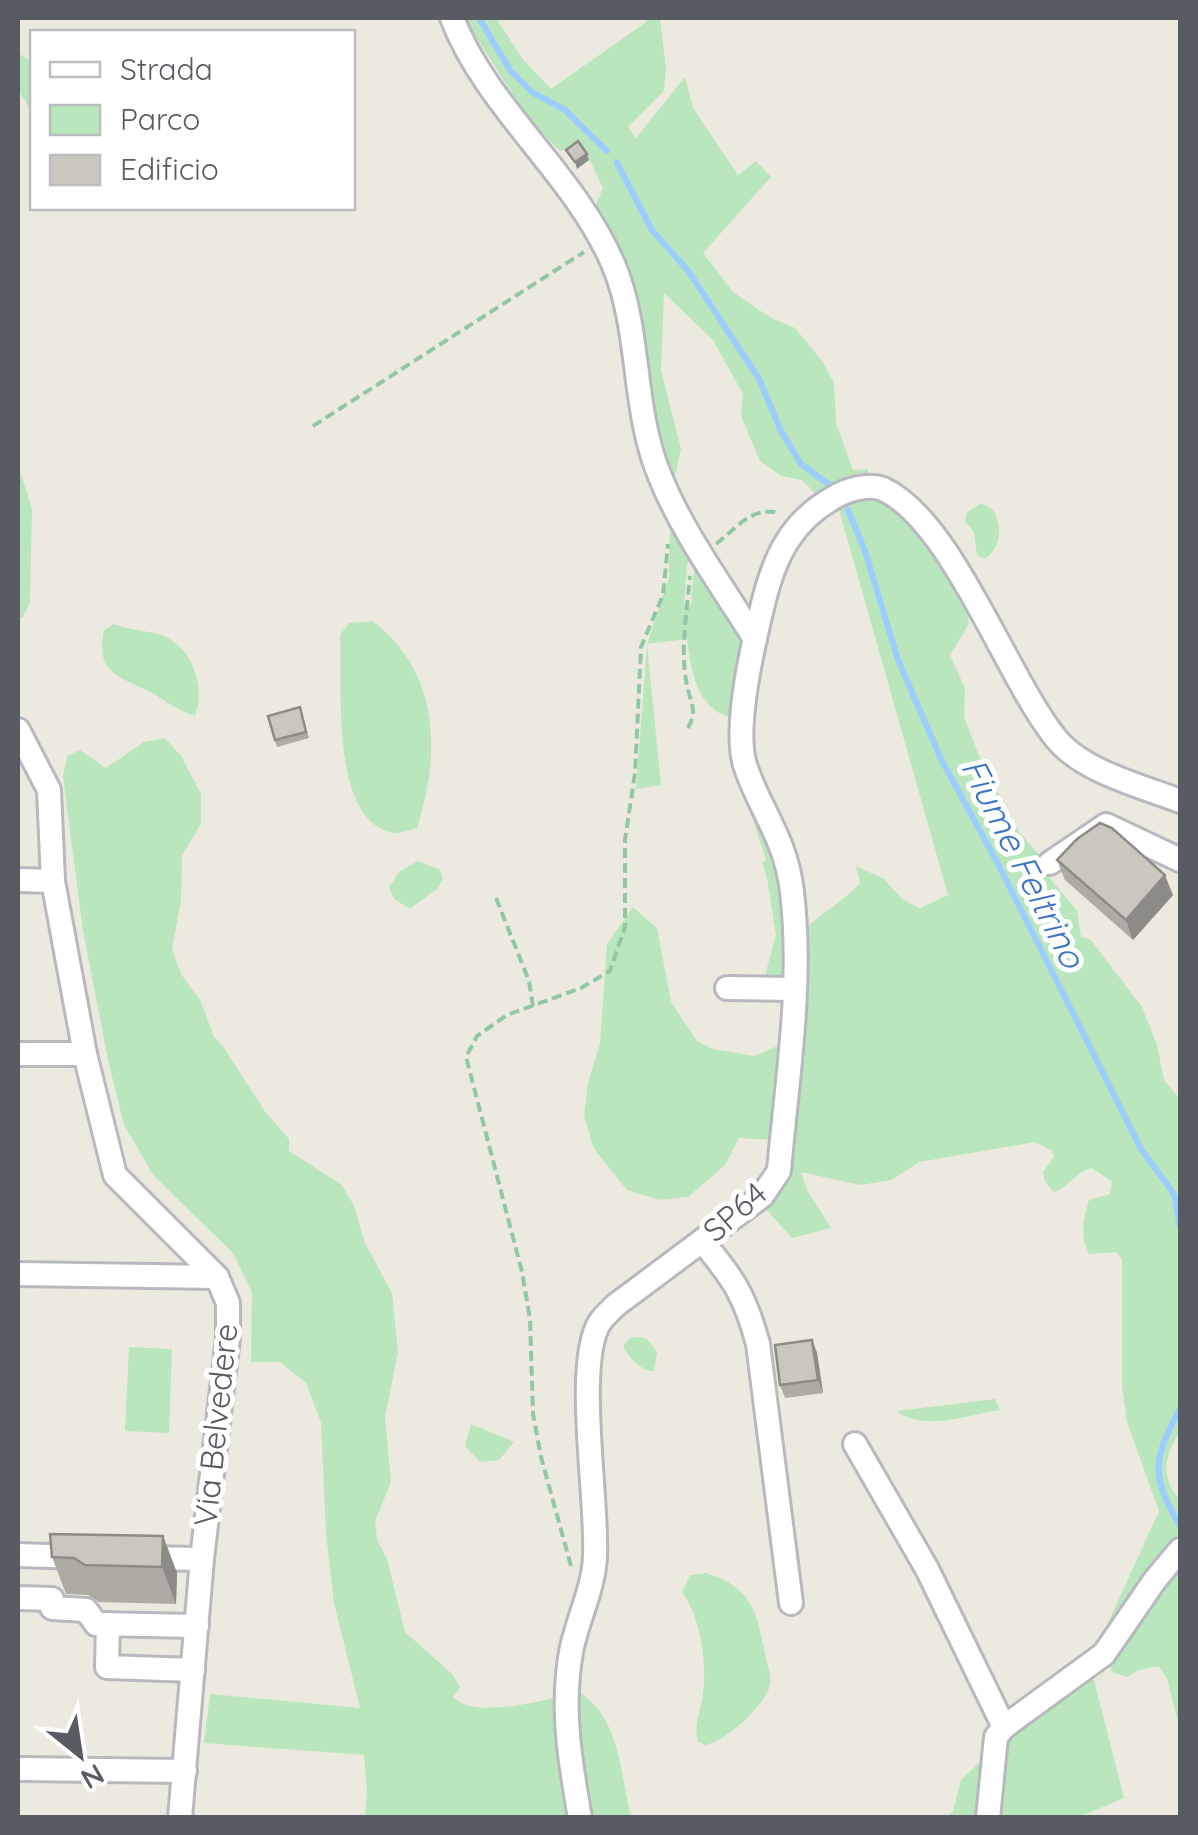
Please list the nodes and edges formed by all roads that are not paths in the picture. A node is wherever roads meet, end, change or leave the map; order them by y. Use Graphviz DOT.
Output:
graph roads {
  1 [pos="452,18"];
  2 [pos="755,638"];
  3 [pos="18,730"];
  4 [pos="1180,801"];
  5 [pos="1180,860"];
  6 [pos="1050,863"];
  7 [pos="18,880"];
  8 [pos="53,880"];
  9 [pos="727,988"];
  10 [pos="794,989"];
  11 [pos="18,1054"];
  12 [pos="84,1054"];
  13 [pos="702,1241"];
  14 [pos="18,1274"];
  15 [pos="217,1277"];
  16 [pos="854,1444"];
  17 [pos="1180,1550"];
  18 [pos="18,1556"];
  19 [pos="202,1558"];
  20 [pos="18,1598"];
  21 [pos="791,1603"];
  22 [pos="108,1624"];
  23 [pos="197,1626"];
  24 [pos="193,1670"];
  25 [pos="1004,1727"];
  26 [pos="18,1769"];
  27 [pos="185,1770"];
  28 [pos="180,1818"];
  29 [pos="580,1818"];
  30 [pos="988,1818"];
  1 -- 2 [label="street"];
  2 -- 4 [label="street, SP64"];
  2 -- 10 [label="street, SP64"];
  3 -- 8 [label="street, Via Belvedere"];
  5 -- 6 [label="street"];
  7 -- 8 [label="street"];
  8 -- 12 [label="street, Via Belvedere"];
  9 -- 10 [label="street"];
  10 -- 13 [label="street, SP64"];
  11 -- 12 [label="street"];
  12 -- 15 [label="street, Via Belvedere"];
  13 -- 21 [label="street"];
  13 -- 29 [label="street, SP64"];
  14 -- 15 [label="street"];
  15 -- 19 [label="street, Via Belvedere"];
  16 -- 25 [label="street"];
  17 -- 25 [label="street"];
  18 -- 19 [label="street"];
  19 -- 23 [label="street, Via Belvedere"];
  20 -- 22 [label="street"];
  22 -- 23 [label="street"];
  22 -- 24 [label="street"];
  23 -- 24 [label="street, Via Belvedere"];
  24 -- 27 [label="street, Via Belvedere"];
  25 -- 30 [label="street"];
  26 -- 27 [label="street"];
  27 -- 28 [label="street, Via Belvedere"];
}
